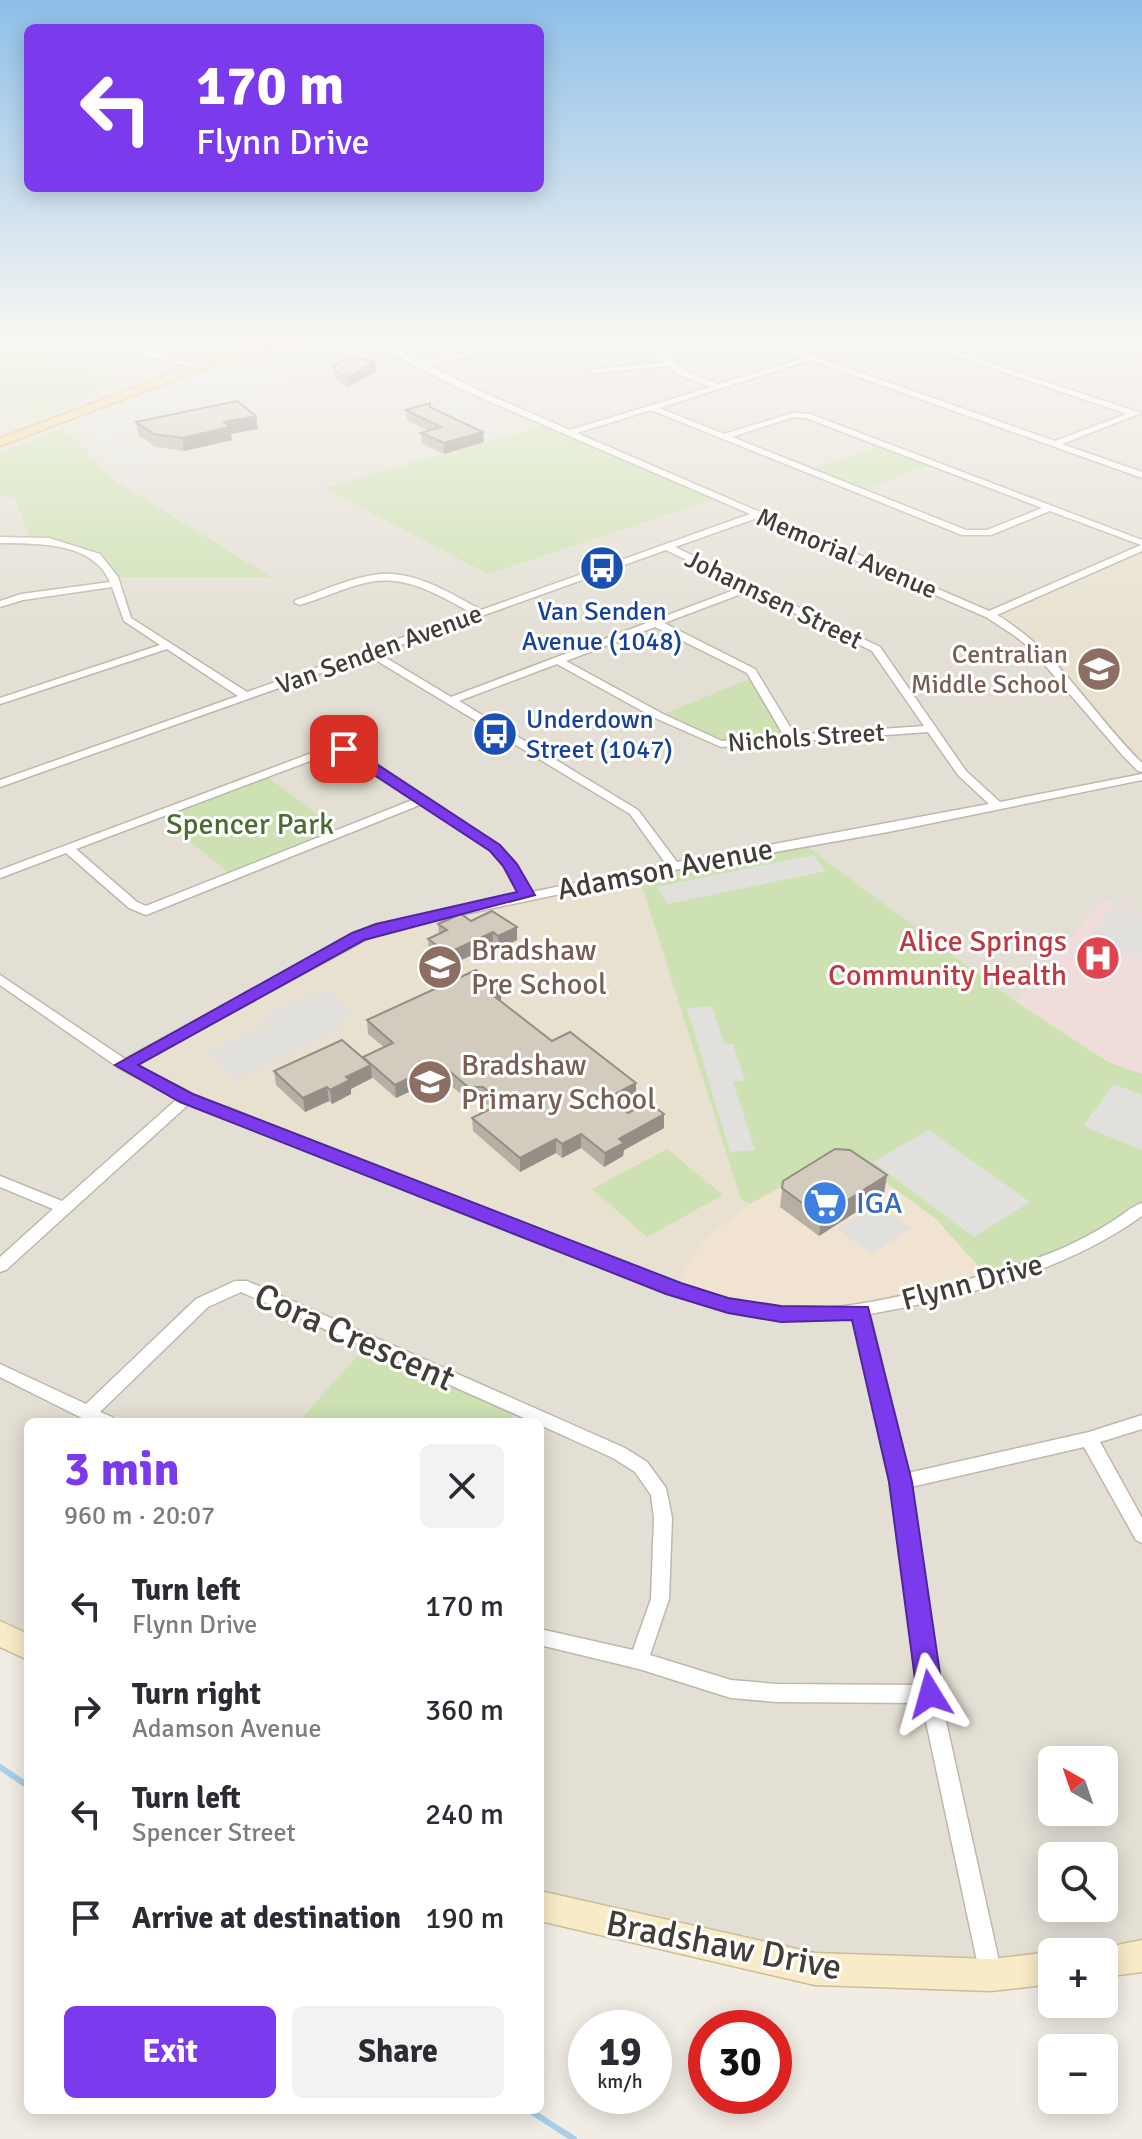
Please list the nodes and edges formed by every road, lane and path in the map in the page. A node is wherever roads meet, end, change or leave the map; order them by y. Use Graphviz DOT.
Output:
graph roads {
  1 [pos="586,440"];
  2 [pos="734,440"];
  3 [pos="870,440"];
  4 [pos="1043,440"];
  5 [pos="1066,440"];
  6 [pos="1055,444"];
  7 [pos="1142,475"];
  8 [pos="1050,508"];
  9 [pos="759,514"];
  10 [pos="0,540"];
  11 [pos="1142,545"];
  12 [pos="667,547"];
  13 [pos="383,565"];
  14 [pos="381,577"];
  15 [pos="114,584"];
  16 [pos="748,588"];
  17 [pos="299,602"];
  18 [pos="0,604"];
  19 [pos="480,613"];
  20 [pos="989,615"];
  21 [pos="658,624"];
  22 [pos="167,646"];
  23 [pos="371,653"];
  24 [pos="559,661"];
  25 [pos="247,697"];
  26 [pos="453,700"];
  27 [pos="0,701"];
  28 [pos="929,729"];
  29 [pos="790,737"];
  30 [pos="1142,769"];
  31 [pos="1142,777"];
  32 [pos="0,784"];
  33 [pos="423,800"];
  34 [pos="996,805"];
  35 [pos="67,848"];
  36 [pos="674,866"];
  37 [pos="0,874"];
  38 [pos="527,895"];
  39 [pos="0,979"];
  40 [pos="124,1065"];
  41 [pos="187,1098"];
  42 [pos="0,1181"];
  43 [pos="64,1208"];
  44 [pos="1142,1208"];
  45 [pos="0,1266"];
  46 [pos="861,1312"];
  47 [pos="0,1370"];
  48 [pos="88,1413"];
  49 [pos="98,1418"];
  50 [pos="540,1418"];
  51 [pos="544,1420"];
  52 [pos="1142,1422"];
  53 [pos="1089,1439"];
  54 [pos="901,1482"];
  55 [pos="1142,1535"];
  56 [pos="0,1633"];
  57 [pos="544,1638"];
  58 [pos="24,1646"];
  59 [pos="639,1660"];
  60 [pos="930,1694"];
  61 [pos="544,1907"];
  62 [pos="1142,1956"];
  63 [pos="1118,1959"];
  64 [pos="1038,1970"];
  65 [pos="991,1975"];
  1 -- 9 [label="street, Memorial Avenue"];
  2 -- 8 [label="street"];
  3 -- 8 [label="street"];
  4 -- 6 [label="street"];
  5 -- 6 [label="street"];
  6 -- 7 [label="street"];
  8 -- 11 [label="street"];
  9 -- 12 [label="street, Van Senden Avenue"];
  9 -- 20 [label="street, Memorial Avenue"];
  10 -- 15 [label="street"];
  11 -- 20 [label="street"];
  12 -- 16 [label="street, Johannsen Street"];
  12 -- 19 [label="street, Van Senden Avenue"];
  13 -- 14 [label="street"];
  14 -- 17 [label="street"];
  14 -- 19 [label="street"];
  15 -- 18 [label="street"];
  15 -- 22 [label="street"];
  16 -- 21 [label="street"];
  16 -- 28 [label="street, Johannsen Street"];
  19 -- 23 [label="street, Van Senden Avenue"];
  20 -- 30 [label="street, Memorial Avenue"];
  21 -- 24 [label="street"];
  21 -- 29 [label="street"];
  22 -- 25 [label="street"];
  22 -- 27 [label="street"];
  23 -- 25 [label="street, Van Senden Avenue"];
  23 -- 26 [label="street"];
  24 -- 26 [label="street"];
  24 -- 29 [label="street, Nichols Street"];
  25 -- 32 [label="street, Van Senden Avenue"];
  26 -- 36 [label="street"];
  28 -- 29 [label="street, Nichols Street"];
  28 -- 34 [label="street, Johannsen Street"];
  31 -- 34 [label="street, Adamson Avenue"];
  33 -- 35 [label="street"];
  33 -- 35 [label="street"];
  33 -- 38 [label="street"];
  34 -- 36 [label="street, Adamson Avenue"];
  35 -- 37 [label="street"];
  36 -- 38 [label="street, Adamson Avenue"];
  38 -- 40 [label="street, Adamson Avenue"];
  39 -- 40 [label="street, Flynn Drive"];
  40 -- 41 [label="street, Flynn Drive"];
  41 -- 43 [label="street"];
  41 -- 46 [label="street, Flynn Drive"];
  42 -- 43 [label="street"];
  43 -- 45 [label="street"];
  44 -- 46 [label="street, Flynn Drive"];
  46 -- 54 [label="street"];
  47 -- 48 [label="street"];
  48 -- 49 [label="street"];
  48 -- 50 [label="street, Cora Crescent"];
  51 -- 59 [label="street, Cora Crescent"];
  52 -- 53 [label="street"];
  53 -- 54 [label="street"];
  53 -- 55 [label="street"];
  54 -- 60 [label="street"];
  56 -- 58 [label="street"];
  57 -- 59 [label="street"];
  59 -- 60 [label="street"];
  60 -- 65 [label="street"];
  61 -- 65 [label="street, Bradshaw Drive"];
  62 -- 63 [label="street"];
  64 -- 65 [label="street, Bradshaw Drive"];
}
